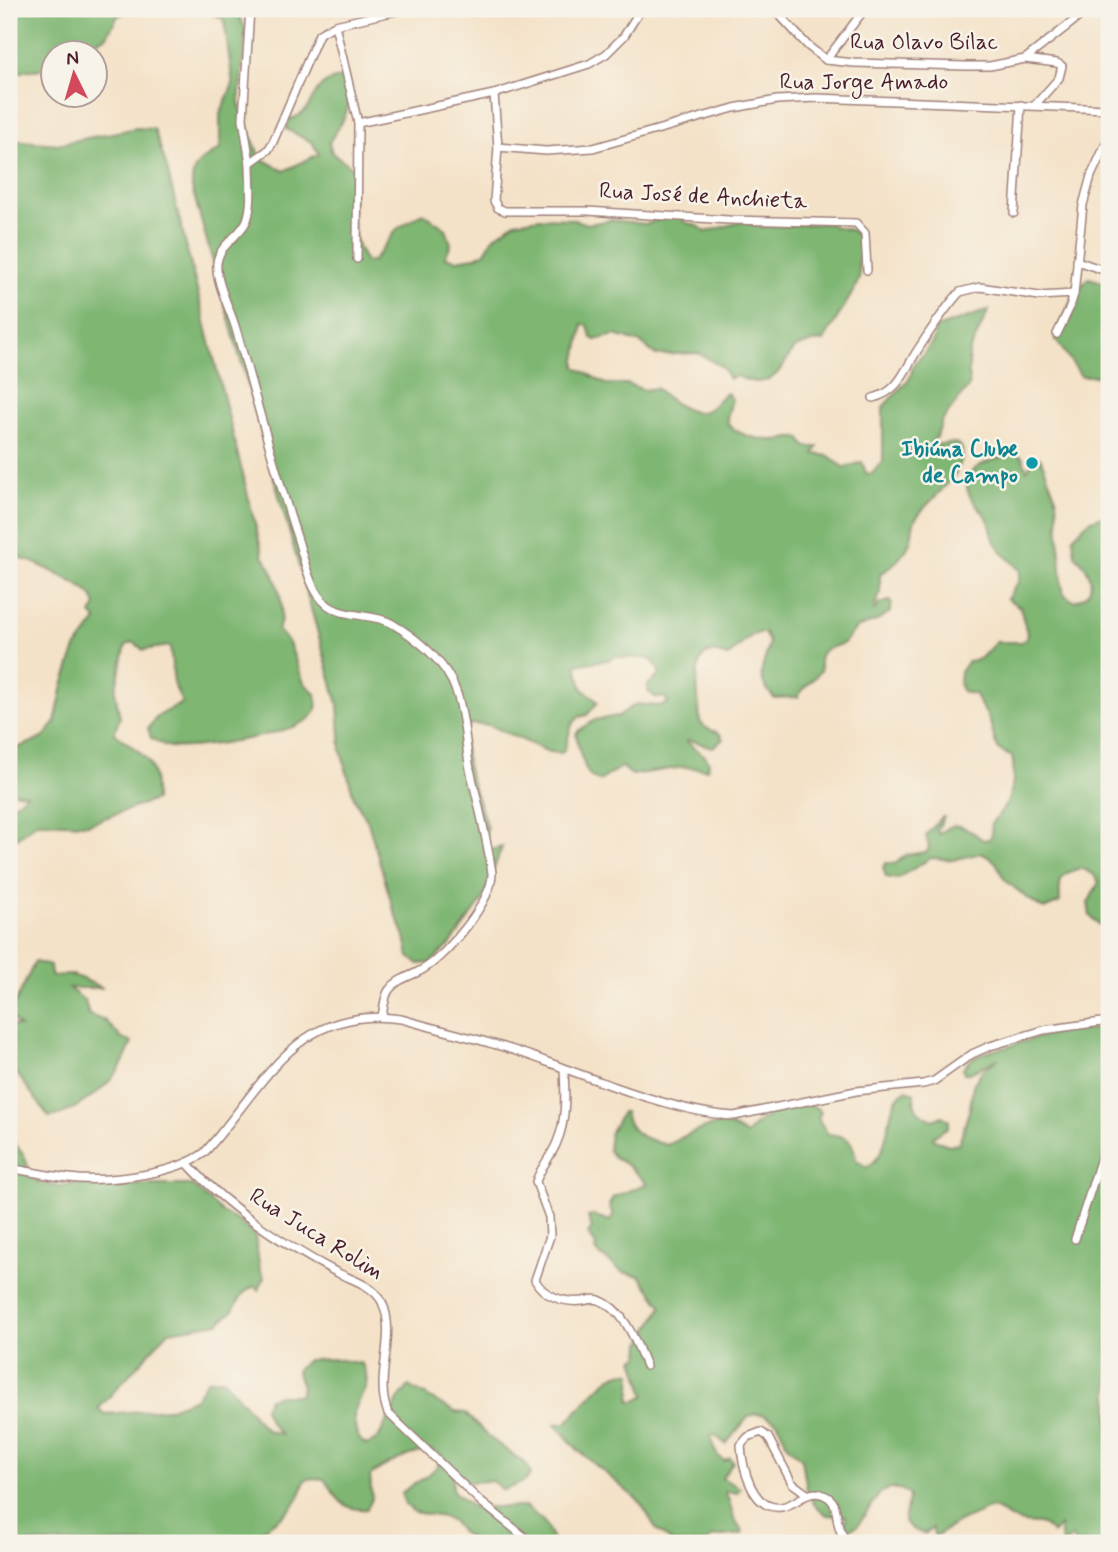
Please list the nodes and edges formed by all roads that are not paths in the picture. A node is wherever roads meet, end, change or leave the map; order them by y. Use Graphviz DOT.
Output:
graph roads {
  1 [pos="250,9"];
  2 [pos="405,9"];
  3 [pos="640,9"];
  4 [pos="774,9"];
  5 [pos="862,9"];
  6 [pos="1089,9"];
  7 [pos="335,25"];
  8 [pos="1025,59"];
  9 [pos="826,60"];
  10 [pos="494,94"];
  11 [pos="1021,105"];
  12 [pos="1035,105"];
  13 [pos="1109,109"];
  14 [pos="358,123"];
  15 [pos="1109,138"];
  16 [pos="498,148"];
  17 [pos="250,163"];
  18 [pos="1014,213"];
  19 [pos="357,259"];
  20 [pos="1077,261"];
  21 [pos="867,271"];
  22 [pos="1109,272"];
  23 [pos="1074,294"];
  24 [pos="1057,334"];
  25 [pos="873,398"];
  26 [pos="382,1016"];
  27 [pos="1109,1021"];
  28 [pos="564,1069"];
  29 [pos="1109,1133"];
  30 [pos="187,1163"];
  31 [pos="9,1168"];
  32 [pos="1074,1238"];
  33 [pos="646,1366"];
  34 [pos="807,1494"];
  35 [pos="532,1543"];
  36 [pos="849,1543"];
  1 -- 17 [label="street"];
  2 -- 7 [label="street"];
  3 -- 10 [label="street"];
  4 -- 9 [label="street"];
  5 -- 9 [label="street"];
  6 -- 8 [label="street, Rua Olavo Bilac"];
  7 -- 14 [label="street"];
  7 -- 17 [label="street"];
  8 -- 9 [label="street, Rua Olavo Bilac"];
  8 -- 12 [label="street"];
  10 -- 14 [label="street"];
  10 -- 16 [label="street"];
  11 -- 12 [label="street, Rua Jorge Amado"];
  11 -- 16 [label="street, Rua Jorge Amado"];
  11 -- 18 [label="street"];
  12 -- 13 [label="street, Rua Jorge Amado"];
  14 -- 19 [label="street"];
  15 -- 20 [label="street"];
  16 -- 21 [label="street, Rua José de Anchieta"];
  17 -- 26 [label="street"];
  20 -- 22 [label="street"];
  20 -- 23 [label="street"];
  23 -- 24 [label="street"];
  23 -- 25 [label="street"];
  26 -- 28 [label="street"];
  26 -- 30 [label="street"];
  27 -- 28 [label="street"];
  28 -- 33 [label="street"];
  29 -- 32 [label="street"];
  30 -- 31 [label="street"];
  30 -- 35 [label="street, Rua Juca Rolim"];
  34 -- 34 [label="street"];
  34 -- 36 [label="street"];
}
